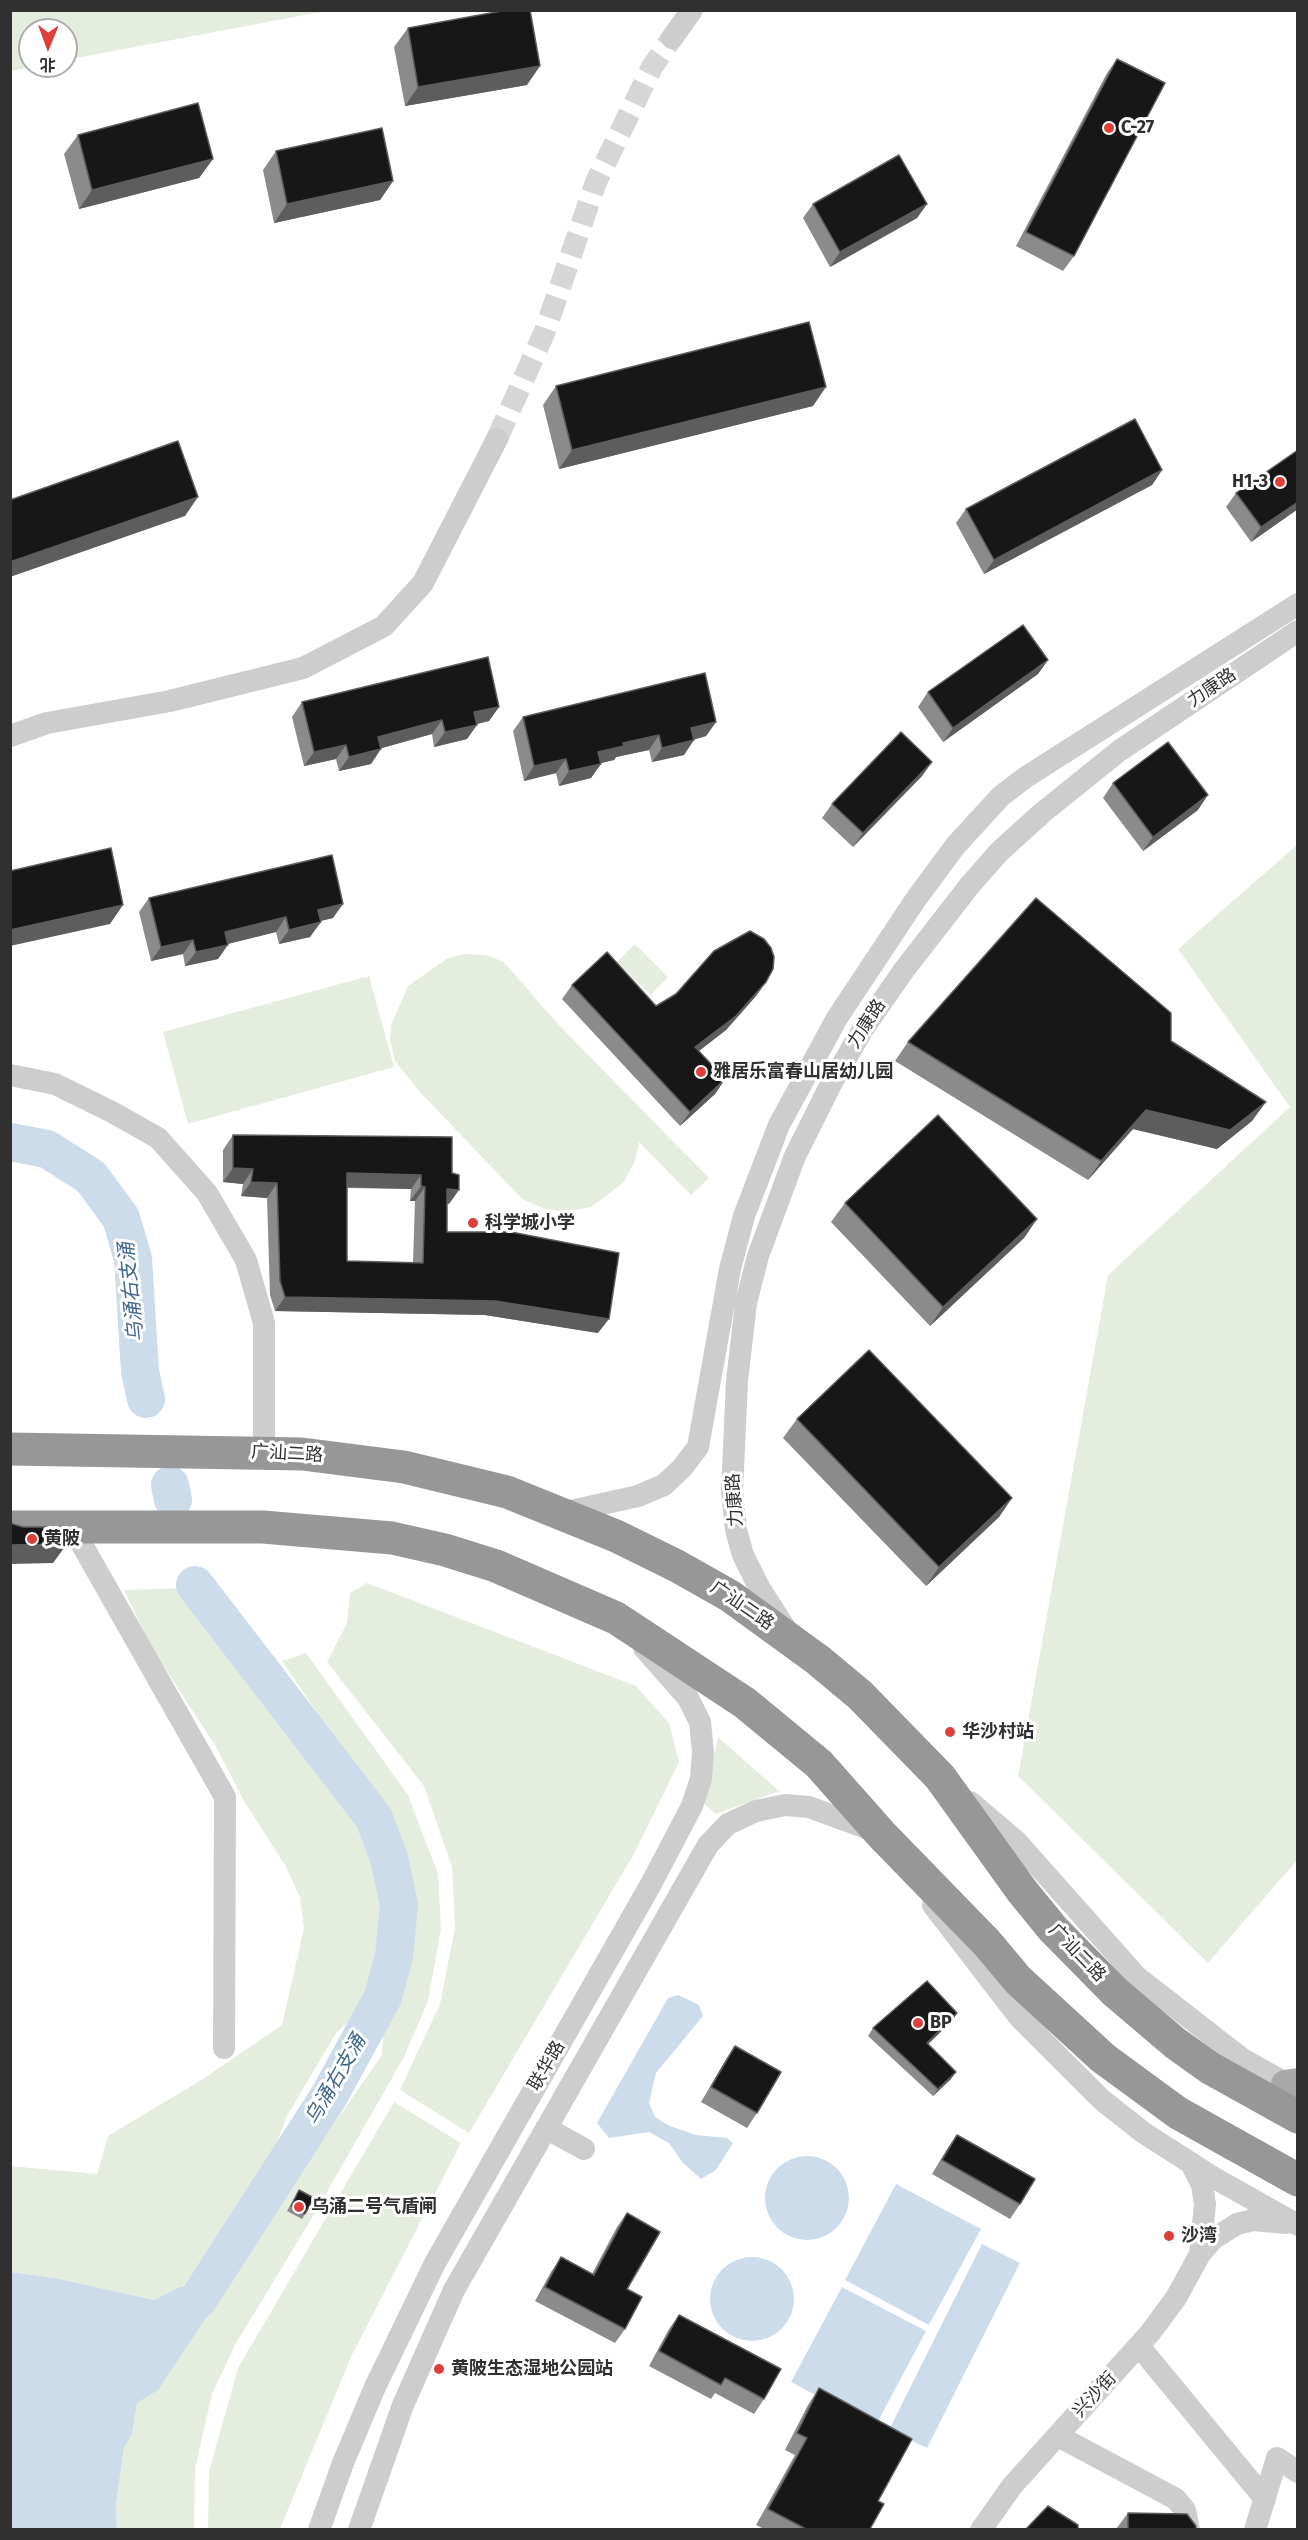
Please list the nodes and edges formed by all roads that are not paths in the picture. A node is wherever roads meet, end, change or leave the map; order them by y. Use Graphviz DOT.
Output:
graph roads {
  1 [pos="692,10"];
  2 [pos="672,38"];
  3 [pos="497,439"];
  4 [pos="1298,604"];
  5 [pos="1298,631"];
  6 [pos="10,736"];
  7 [pos="10,1075"];
  8 [pos="10,1449"];
  9 [pos="248,1452"];
  10 [pos="562,1513"];
  11 [pos="10,1527"];
  12 [pos="72,1527"];
  13 [pos="616,1618"];
  14 [pos="794,1642"];
  15 [pos="940,1777"];
  16 [pos="881,1834"];
  17 [pos="224,2048"];
  18 [pos="1294,2085"];
  19 [pos="1298,2117"];
  20 [pos="546,2128"];
  21 [pos="584,2149"];
  22 [pos="1191,2162"];
  23 [pos="1298,2180"];
  24 [pos="1297,2225"];
  25 [pos="1200,2254"];
  26 [pos="1139,2346"];
  27 [pos="1058,2436"];
  28 [pos="1298,2472"];
  29 [pos="1265,2499"];
  30 [pos="319,2529"];
  31 [pos="359,2529"];
  32 [pos="981,2529"];
  33 [pos="1189,2529"];
  34 [pos="1255,2529"];
  1 -- 2 [label="street"];
  3 -- 6 [label="street"];
  4 -- 10 [label="street, 力康路"];
  5 -- 14 [label="street, 力康路"];
  7 -- 9 [label="street"];
  8 -- 9 [label="highway, 广汕二路"];
  9 -- 10 [label="highway, 广汕二路"];
  10 -- 14 [label="highway, 广汕二路"];
  11 -- 12 [label="highway"];
  12 -- 13 [label="highway"];
  12 -- 17 [label="street"];
  13 -- 16 [label="highway"];
  13 -- 30 [label="street, 联华路"];
  14 -- 15 [label="highway, 广汕二路"];
  15 -- 18 [label="street"];
  15 -- 19 [label="highway, 广汕二路"];
  16 -- 20 [label="street, 联华路"];
  16 -- 22 [label="street"];
  16 -- 23 [label="highway"];
  20 -- 21 [label="street"];
  20 -- 31 [label="street, 联华路"];
  22 -- 24 [label="street"];
  22 -- 25 [label="street"];
  24 -- 25 [label="street"];
  25 -- 26 [label="street, 兴沙街"];
  26 -- 27 [label="street, 兴沙街"];
  26 -- 29 [label="street"];
  27 -- 32 [label="street, 兴沙街"];
  27 -- 33 [label="street"];
  28 -- 29 [label="street"];
  29 -- 34 [label="street"];
}
